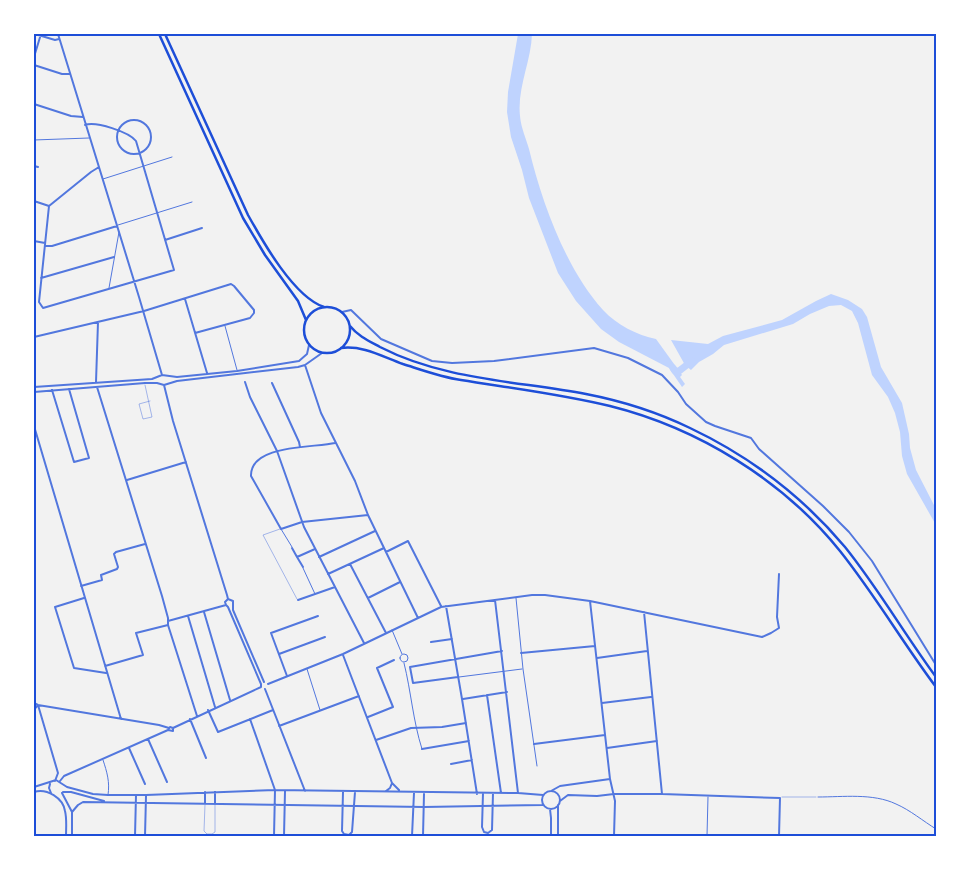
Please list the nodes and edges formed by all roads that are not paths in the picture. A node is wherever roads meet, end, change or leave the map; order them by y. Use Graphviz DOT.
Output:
graph roads {
  1 [pos="35,34"];
  2 [pos="58,34"];
  3 [pos="159,34"];
  4 [pos="165,34"];
  5 [pos="41,35"];
  6 [pos="59,39"];
  7 [pos="34,57"];
  8 [pos="34,65"];
  9 [pos="70,74"];
  10 [pos="34,104"];
  11 [pos="83,117"];
  12 [pos="85,125"];
  13 [pos="118,131"];
  14 [pos="89,138"];
  15 [pos="34,140"];
  16 [pos="139,153"];
  17 [pos="172,156"];
  18 [pos="34,166"];
  19 [pos="143,166"];
  20 [pos="38,167"];
  21 [pos="99,167"];
  22 [pos="102,179"];
  23 [pos="34,201"];
  24 [pos="192,202"];
  25 [pos="49,206"];
  26 [pos="157,213"];
  27 [pos="117,226"];
  28 [pos="202,228"];
  29 [pos="119,232"];
  30 [pos="165,240"];
  31 [pos="34,241"];
  32 [pos="45,245"];
  33 [pos="114,257"];
  34 [pos="41,278"];
  35 [pos="134,282"];
  36 [pos="109,289"];
  37 [pos="185,299"];
  38 [pos="324,307"];
  39 [pos="144,311"];
  40 [pos="342,312"];
  41 [pos="306,320"];
  42 [pos="98,322"];
  43 [pos="224,325"];
  44 [pos="350,326"];
  45 [pos="195,333"];
  46 [pos="34,337"];
  47 [pos="308,344"];
  48 [pos="341,348"];
  49 [pos="322,353"];
  50 [pos="305,366"];
  51 [pos="269,367"];
  52 [pos="237,371"];
  53 [pos="270,371"];
  54 [pos="208,374"];
  55 [pos="164,376"];
  56 [pos="159,377"];
  57 [pos="96,382"];
  58 [pos="245,382"];
  59 [pos="145,383"];
  60 [pos="158,383"];
  61 [pos="167,383"];
  62 [pos="272,383"];
  63 [pos="164,385"];
  64 [pos="34,387"];
  65 [pos="97,387"];
  66 [pos="68,389"];
  67 [pos="52,390"];
  68 [pos="34,392"];
  69 [pos="150,401"];
  70 [pos="34,426"];
  71 [pos="335,443"];
  72 [pos="300,447"];
  73 [pos="277,452"];
  74 [pos="186,462"];
  75 [pos="127,480"];
  76 [pos="368,515"];
  77 [pos="302,522"];
  78 [pos="281,529"];
  79 [pos="375,531"];
  80 [pos="145,544"];
  81 [pos="292,548"];
  82 [pos="384,548"];
  83 [pos="315,549"];
  84 [pos="386,552"];
  85 [pos="297,557"];
  86 [pos="319,557"];
  87 [pos="350,564"];
  88 [pos="303,568"];
  89 [pos="328,574"];
  90 [pos="779,574"];
  91 [pos="400,582"];
  92 [pos="81,586"];
  93 [pos="335,587"];
  94 [pos="316,594"];
  95 [pos="84,598"];
  96 [pos="368,598"];
  97 [pos="516,598"];
  98 [pos="228,599"];
  99 [pos="298,600"];
  100 [pos="495,600"];
  101 [pos="590,601"];
  102 [pos="229,606"];
  103 [pos="446,606"];
  104 [pos="441,607"];
  105 [pos="644,611"];
  106 [pos="204,612"];
  107 [pos="188,616"];
  108 [pos="318,616"];
  109 [pos="418,618"];
  110 [pos="168,621"];
  111 [pos="168,625"];
  112 [pos="392,630"];
  113 [pos="386,633"];
  114 [pos="325,637"];
  115 [pos="452,639"];
  116 [pos="430,642"];
  117 [pos="364,644"];
  118 [pos="595,646"];
  119 [pos="502,651"];
  120 [pos="647,652"];
  121 [pos="522,653"];
  122 [pos="279,654"];
  123 [pos="343,654"];
  124 [pos="402,654"];
  125 [pos="456,658"];
  126 [pos="597,658"];
  127 [pos="394,660"];
  128 [pos="404,663"];
  129 [pos="936,665"];
  130 [pos="105,666"];
  131 [pos="307,668"];
  132 [pos="523,669"];
  133 [pos="504,671"];
  134 [pos="106,672"];
  135 [pos="287,676"];
  136 [pos="936,677"];
  137 [pos="458,678"];
  138 [pos="262,684"];
  139 [pos="268,684"];
  140 [pos="936,687"];
  141 [pos="265,689"];
  142 [pos="507,692"];
  143 [pos="487,695"];
  144 [pos="360,696"];
  145 [pos="652,696"];
  146 [pos="462,699"];
  147 [pos="230,700"];
  148 [pos="34,703"];
  149 [pos="602,704"];
  150 [pos="38,705"];
  151 [pos="215,707"];
  152 [pos="34,710"];
  153 [pos="208,710"];
  154 [pos="273,710"];
  155 [pos="320,711"];
  156 [pos="197,716"];
  157 [pos="368,717"];
  158 [pos="121,719"];
  159 [pos="250,719"];
  160 [pos="190,720"];
  161 [pos="466,723"];
  162 [pos="279,726"];
  163 [pos="415,728"];
  164 [pos="168,729"];
  165 [pos="606,734"];
  166 [pos="148,739"];
  167 [pos="376,740"];
  168 [pos="469,741"];
  169 [pos="657,741"];
  170 [pos="534,744"];
  171 [pos="129,748"];
  172 [pos="607,748"];
  173 [pos="422,749"];
  174 [pos="206,758"];
  175 [pos="102,759"];
  176 [pos="472,760"];
  177 [pos="451,764"];
  178 [pos="537,766"];
  179 [pos="610,779"];
  180 [pos="55,780"];
  181 [pos="60,781"];
  182 [pos="167,782"];
  183 [pos="51,783"];
  184 [pos="392,783"];
  185 [pos="145,784"];
  186 [pos="64,786"];
  187 [pos="34,787"];
  188 [pos="275,790"];
  189 [pos="285,790"];
  190 [pos="305,791"];
  191 [pos="386,791"];
  192 [pos="551,791"];
  193 [pos="34,792"];
  194 [pos="205,792"];
  195 [pos="215,792"];
  196 [pos="343,792"];
  197 [pos="354,792"];
  198 [pos="402,792"];
  199 [pos="51,793"];
  200 [pos="63,793"];
  201 [pos="414,793"];
  202 [pos="424,793"];
  203 [pos="493,793"];
  204 [pos="501,793"];
  205 [pos="518,793"];
  206 [pos="476,794"];
  207 [pos="483,794"];
  208 [pos="614,794"];
  209 [pos="662,794"];
  210 [pos="108,795"];
  211 [pos="136,795"];
  212 [pos="146,795"];
  213 [pos="543,795"];
  214 [pos="708,795"];
  215 [pos="55,796"];
  216 [pos="818,797"];
  217 [pos="780,798"];
  218 [pos="560,801"];
  219 [pos="108,802"];
  220 [pos="135,803"];
  221 [pos="145,803"];
  222 [pos="205,804"];
  223 [pos="215,804"];
  224 [pos="274,804"];
  225 [pos="284,804"];
  226 [pos="343,804"];
  227 [pos="354,805"];
  228 [pos="558,805"];
  229 [pos="413,806"];
  230 [pos="424,806"];
  231 [pos="483,806"];
  232 [pos="493,806"];
  233 [pos="543,806"];
  234 [pos="550,809"];
  235 [pos="72,812"];
  236 [pos="936,829"];
  237 [pos="66,836"];
  238 [pos="72,836"];
  239 [pos="135,836"];
  240 [pos="145,836"];
  241 [pos="274,836"];
  242 [pos="284,836"];
  243 [pos="412,836"];
  244 [pos="423,836"];
  245 [pos="551,836"];
  246 [pos="558,836"];
  247 [pos="614,836"];
  248 [pos="707,836"];
  249 [pos="779,836"];
  1 -- 5 [label="street"];
  2 -- 6 [label="street"];
  3 -- 41 [label="main road"];
  4 -- 38 [label="main road"];
  5 -- 6 [label="street"];
  5 -- 7 [label="street"];
  6 -- 9 [label="street"];
  8 -- 9 [label="street"];
  9 -- 11 [label="street"];
  10 -- 11 [label="street"];
  11 -- 12 [label="street"];
  12 -- 13 [label="street"];
  12 -- 14 [label="street"];
  13 -- 16 [label="street"];
  13 -- 16 [label="street"];
  13 -- 16 [label="street"];
  14 -- 15 [label="street"];
  14 -- 21 [label="street"];
  16 -- 19 [label="street"];
  17 -- 19 [label="street"];
  18 -- 20 [label="street"];
  19 -- 22 [label="street"];
  19 -- 26 [label="street"];
  21 -- 22 [label="street"];
  21 -- 25 [label="street"];
  22 -- 27 [label="street"];
  23 -- 25 [label="street"];
  24 -- 26 [label="street"];
  25 -- 32 [label="street"];
  26 -- 27 [label="street"];
  26 -- 30 [label="street"];
  27 -- 29 [label="street"];
  27 -- 32 [label="street"];
  28 -- 30 [label="street"];
  29 -- 33 [label="street"];
  29 -- 35 [label="street"];
  30 -- 35 [label="street"];
  31 -- 32 [label="street"];
  32 -- 34 [label="street"];
  33 -- 34 [label="street"];
  33 -- 36 [label="street"];
  34 -- 36 [label="street"];
  35 -- 36 [label="street"];
  35 -- 39 [label="street"];
  37 -- 39 [label="street"];
  37 -- 43 [label="street"];
  37 -- 45 [label="street"];
  38 -- 40 [label="main road"];
  38 -- 41 [label="main road"];
  39 -- 42 [label="street"];
  39 -- 55 [label="street"];
  40 -- 44 [label="main road"];
  40 -- 129 [label="street"];
  41 -- 47 [label="main road"];
  42 -- 46 [label="street"];
  42 -- 57 [label="street"];
  43 -- 45 [label="street"];
  43 -- 52 [label="street"];
  44 -- 48 [label="main road"];
  44 -- 136 [label="main road"];
  45 -- 54 [label="street"];
  47 -- 49 [label="main road"];
  47 -- 51 [label="street"];
  48 -- 49 [label="main road"];
  48 -- 140 [label="main road"];
  49 -- 50 [label="street"];
  50 -- 53 [label="street"];
  50 -- 71 [label="street"];
  51 -- 52 [label="street"];
  51 -- 53 [label="street"];
  52 -- 54 [label="street"];
  53 -- 61 [label="street"];
  54 -- 55 [label="street"];
  55 -- 56 [label="street"];
  55 -- 61 [label="street"];
  56 -- 57 [label="street"];
  56 -- 60 [label="street"];
  57 -- 64 [label="street"];
  58 -- 73 [label="street"];
  59 -- 60 [label="street"];
  59 -- 65 [label="street"];
  59 -- 69 [label="lane"];
  60 -- 63 [label="street"];
  61 -- 63 [label="street"];
  62 -- 72 [label="street"];
  63 -- 74 [label="street"];
  65 -- 66 [label="street"];
  65 -- 75 [label="street"];
  66 -- 67 [label="street"];
  66 -- 67 [label="street"];
  67 -- 68 [label="street"];
  69 -- 69 [label="lane"];
  70 -- 92 [label="street"];
  71 -- 72 [label="street"];
  71 -- 76 [label="street"];
  72 -- 73 [label="street"];
  73 -- 77 [label="street"];
  73 -- 78 [label="street"];
  74 -- 75 [label="street"];
  74 -- 98 [label="street"];
  75 -- 80 [label="street"];
  76 -- 77 [label="street"];
  76 -- 79 [label="street"];
  77 -- 78 [label="street"];
  77 -- 83 [label="street"];
  78 -- 81 [label="street"];
  78 -- 99 [label="lane"];
  79 -- 82 [label="street"];
  79 -- 86 [label="street"];
  80 -- 92 [label="street"];
  80 -- 110 [label="street"];
  81 -- 85 [label="street"];
  82 -- 84 [label="street"];
  82 -- 87 [label="street"];
  83 -- 85 [label="street"];
  83 -- 86 [label="street"];
  84 -- 91 [label="street"];
  84 -- 104 [label="street"];
  85 -- 88 [label="street"];
  86 -- 89 [label="street"];
  87 -- 89 [label="street"];
  87 -- 96 [label="street"];
  88 -- 94 [label="street"];
  89 -- 93 [label="street"];
  90 -- 105 [label="street"];
  91 -- 96 [label="street"];
  91 -- 109 [label="street"];
  92 -- 95 [label="street"];
  93 -- 94 [label="street"];
  93 -- 117 [label="street"];
  94 -- 99 [label="street"];
  95 -- 130 [label="street"];
  95 -- 134 [label="street"];
  96 -- 113 [label="street"];
  97 -- 100 [label="street"];
  97 -- 101 [label="street"];
  97 -- 121 [label="street"];
  98 -- 102 [label="street"];
  98 -- 102 [label="street"];
  100 -- 103 [label="street"];
  100 -- 119 [label="street"];
  101 -- 105 [label="street"];
  101 -- 118 [label="street"];
  102 -- 106 [label="street"];
  102 -- 138 [label="street"];
  103 -- 104 [label="street"];
  103 -- 115 [label="street"];
  104 -- 109 [label="street"];
  105 -- 120 [label="street"];
  106 -- 107 [label="street"];
  106 -- 147 [label="street"];
  107 -- 110 [label="street"];
  107 -- 151 [label="street"];
  108 -- 122 [label="street"];
  109 -- 112 [label="street"];
  110 -- 111 [label="street"];
  111 -- 130 [label="street"];
  111 -- 156 [label="street"];
  112 -- 113 [label="street"];
  112 -- 124 [label="street"];
  113 -- 117 [label="street"];
  114 -- 122 [label="street"];
  115 -- 116 [label="street"];
  115 -- 125 [label="street"];
  117 -- 123 [label="street"];
  118 -- 121 [label="street"];
  118 -- 126 [label="street"];
  119 -- 125 [label="street"];
  119 -- 133 [label="street"];
  120 -- 126 [label="street"];
  120 -- 145 [label="street"];
  121 -- 132 [label="street"];
  122 -- 135 [label="street"];
  123 -- 131 [label="street"];
  123 -- 144 [label="street"];
  124 -- 128 [label="street"];
  124 -- 128 [label="street"];
  125 -- 137 [label="street"];
  125 -- 137 [label="street"];
  126 -- 149 [label="street"];
  127 -- 157 [label="street"];
  128 -- 163 [label="street"];
  130 -- 134 [label="street"];
  131 -- 135 [label="street"];
  131 -- 155 [label="street"];
  132 -- 133 [label="street"];
  132 -- 170 [label="street"];
  133 -- 137 [label="street"];
  133 -- 142 [label="street"];
  134 -- 158 [label="street"];
  135 -- 139 [label="street"];
  137 -- 146 [label="street"];
  138 -- 139 [label="street"];
  138 -- 141 [label="street"];
  138 -- 147 [label="street"];
  139 -- 141 [label="street"];
  141 -- 154 [label="street"];
  142 -- 143 [label="street"];
  142 -- 205 [label="street"];
  143 -- 146 [label="street"];
  143 -- 204 [label="street"];
  144 -- 155 [label="street"];
  144 -- 157 [label="street"];
  145 -- 149 [label="street"];
  145 -- 169 [label="street"];
  146 -- 161 [label="street"];
  147 -- 151 [label="street"];
  148 -- 150 [label="street"];
  149 -- 165 [label="street"];
  150 -- 152 [label="street"];
  150 -- 158 [label="street"];
  150 -- 180 [label="street"];
  151 -- 153 [label="street"];
  153 -- 156 [label="street"];
  153 -- 159 [label="street"];
  154 -- 159 [label="street"];
  154 -- 162 [label="street"];
  155 -- 162 [label="street"];
  156 -- 160 [label="street"];
  157 -- 167 [label="street"];
  158 -- 164 [label="street"];
  159 -- 188 [label="street"];
  160 -- 164 [label="street"];
  160 -- 174 [label="street"];
  161 -- 163 [label="street"];
  161 -- 168 [label="street"];
  162 -- 190 [label="street"];
  163 -- 167 [label="street"];
  163 -- 173 [label="street"];
  164 -- 166 [label="street"];
  165 -- 170 [label="street"];
  165 -- 172 [label="street"];
  166 -- 171 [label="street"];
  166 -- 182 [label="street"];
  167 -- 184 [label="street"];
  168 -- 173 [label="street"];
  168 -- 176 [label="street"];
  169 -- 172 [label="street"];
  169 -- 209 [label="street"];
  170 -- 178 [label="street"];
  171 -- 175 [label="street"];
  171 -- 185 [label="street"];
  172 -- 179 [label="street"];
  175 -- 181 [label="street"];
  175 -- 210 [label="street"];
  176 -- 177 [label="street"];
  176 -- 206 [label="street"];
  179 -- 192 [label="street"];
  179 -- 208 [label="street"];
  180 -- 181 [label="street"];
  180 -- 183 [label="street"];
  181 -- 186 [label="street"];
  183 -- 187 [label="street"];
  183 -- 199 [label="street"];
  184 -- 191 [label="street"];
  184 -- 198 [label="street"];
  186 -- 200 [label="street"];
  186 -- 210 [label="street"];
  188 -- 189 [label="street"];
  188 -- 195 [label="street"];
  188 -- 224 [label="street"];
  189 -- 190 [label="street"];
  189 -- 225 [label="street"];
  190 -- 196 [label="street"];
  191 -- 197 [label="street"];
  191 -- 198 [label="street"];
  192 -- 213 [label="street"];
  192 -- 218 [label="street"];
  193 -- 199 [label="street"];
  194 -- 195 [label="street"];
  194 -- 212 [label="street"];
  194 -- 222 [label="street"];
  195 -- 223 [label="street"];
  196 -- 197 [label="street"];
  196 -- 226 [label="street"];
  197 -- 227 [label="street"];
  198 -- 201 [label="street"];
  199 -- 215 [label="street"];
  200 -- 215 [label="street"];
  200 -- 219 [label="street"];
  200 -- 235 [label="street"];
  201 -- 202 [label="street"];
  201 -- 229 [label="street"];
  202 -- 206 [label="street"];
  202 -- 230 [label="street"];
  203 -- 204 [label="street"];
  203 -- 207 [label="street"];
  203 -- 232 [label="street"];
  204 -- 205 [label="street"];
  205 -- 213 [label="street"];
  206 -- 207 [label="street"];
  207 -- 231 [label="street"];
  208 -- 209 [label="street"];
  208 -- 218 [label="street"];
  208 -- 247 [label="street"];
  209 -- 214 [label="street"];
  210 -- 211 [label="street"];
  211 -- 212 [label="street"];
  211 -- 220 [label="street"];
  212 -- 221 [label="street"];
  213 -- 233 [label="street"];
  214 -- 217 [label="street"];
  214 -- 248 [label="street"];
  215 -- 237 [label="street"];
  216 -- 217 [label="lane"];
  216 -- 236 [label="street"];
  217 -- 249 [label="street"];
  218 -- 228 [label="street"];
  219 -- 220 [label="street"];
  219 -- 235 [label="street"];
  220 -- 221 [label="street"];
  220 -- 239 [label="street"];
  221 -- 222 [label="street"];
  221 -- 240 [label="street"];
  222 -- 223 [label="street"];
  222 -- 223 [label="lane"];
  223 -- 224 [label="street"];
  224 -- 225 [label="street"];
  224 -- 241 [label="street"];
  225 -- 226 [label="street"];
  225 -- 242 [label="street"];
  226 -- 227 [label="street"];
  226 -- 227 [label="street"];
  227 -- 229 [label="street"];
  228 -- 234 [label="street"];
  228 -- 246 [label="street"];
  229 -- 230 [label="street"];
  229 -- 243 [label="street"];
  230 -- 231 [label="street"];
  230 -- 244 [label="street"];
  231 -- 232 [label="street"];
  231 -- 232 [label="street"];
  232 -- 233 [label="street"];
  233 -- 234 [label="street"];
  234 -- 245 [label="street"];
  235 -- 238 [label="street"];
}
